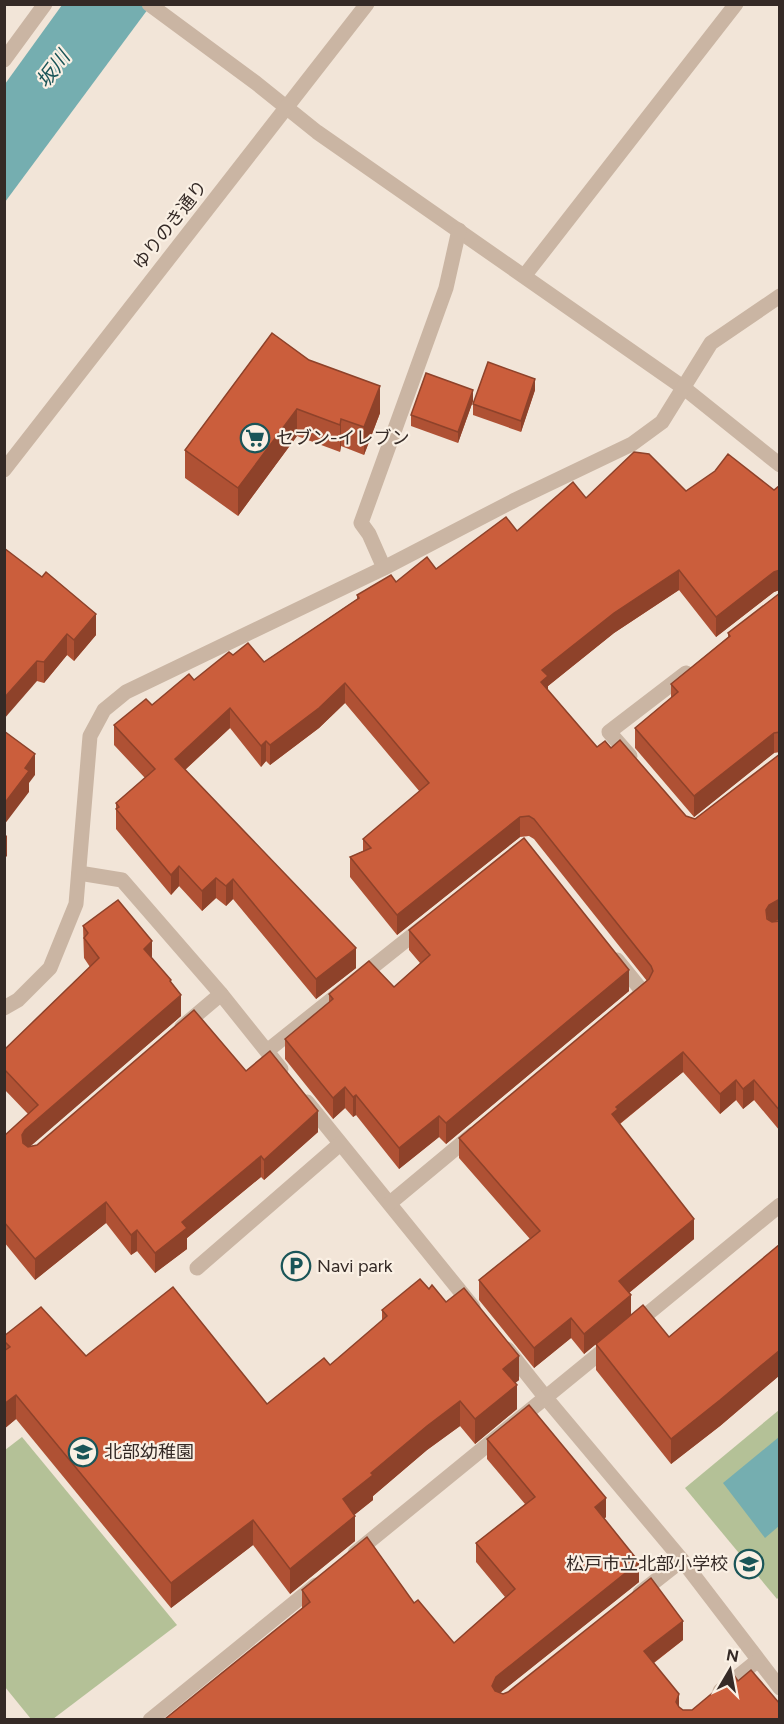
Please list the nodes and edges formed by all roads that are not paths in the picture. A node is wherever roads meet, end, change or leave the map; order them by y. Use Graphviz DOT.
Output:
graph roads {
  1 [pos="45,4"];
  2 [pos="367,4"];
  3 [pos="736,4"];
  4 [pos="153,8"];
  5 [pos="4,60"];
  6 [pos="287,107"];
  7 [pos="459,230"];
  8 [pos="525,275"];
  9 [pos="780,296"];
  10 [pos="684,388"];
  11 [pos="780,465"];
  12 [pos="4,470"];
  13 [pos="384,568"];
  14 [pos="694,666"];
  15 [pos="639,767"];
  16 [pos="79,873"];
  17 [pos="433,919"];
  18 [pos="607,946"];
  19 [pos="221,994"];
  20 [pos="625,1007"];
  21 [pos="4,1008"];
  22 [pos="167,1041"];
  23 [pos="267,1051"];
  24 [pos="480,1128"];
  25 [pos="340,1144"];
  26 [pos="390,1203"];
  27 [pos="780,1205"];
  28 [pos="196,1268"];
  29 [pos="486,1323"];
  30 [pos="501,1341"];
  31 [pos="546,1398"];
  32 [pos="682,1560"];
  33 [pos="344,1562"];
  34 [pos="326,1577"];
  35 [pos="628,1603"];
  36 [pos="757,1661"];
  37 [pos="780,1688"];
  38 [pos="712,1697"];
  39 [pos="150,1719"];
  1 -- 5 [label="street"];
  2 -- 6 [label="street, ゆりのき通り"];
  3 -- 8 [label="street"];
  4 -- 6 [label="street"];
  6 -- 7 [label="street"];
  6 -- 12 [label="street, ゆりのき通り"];
  7 -- 8 [label="street"];
  7 -- 13 [label="street"];
  8 -- 10 [label="street"];
  9 -- 10 [label="street"];
  10 -- 11 [label="street"];
  10 -- 13 [label="street"];
  13 -- 16 [label="street"];
  14 -- 15 [label="street"];
  16 -- 19 [label="street"];
  16 -- 21 [label="street"];
  17 -- 23 [label="street"];
  18 -- 20 [label="street"];
  19 -- 22 [label="street"];
  19 -- 23 [label="street"];
  23 -- 25 [label="street"];
  24 -- 26 [label="street"];
  25 -- 26 [label="street"];
  25 -- 28 [label="street"];
  26 -- 29 [label="street"];
  27 -- 31 [label="street"];
  30 -- 31 [label="street"];
  31 -- 32 [label="street"];
  31 -- 33 [label="street"];
  32 -- 35 [label="street"];
  32 -- 36 [label="street"];
  34 -- 39 [label="street"];
  36 -- 37 [label="street"];
  36 -- 38 [label="street"];
}
